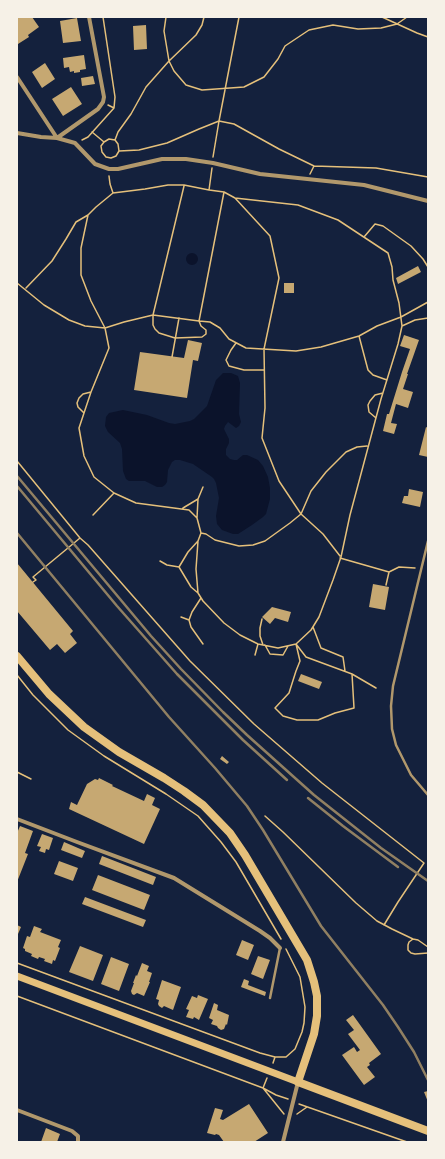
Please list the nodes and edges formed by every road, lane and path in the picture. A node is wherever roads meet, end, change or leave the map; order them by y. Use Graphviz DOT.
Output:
graph roads {
  1 [pos="89,17"];
  2 [pos="103,17"];
  3 [pos="166,17"];
  4 [pos="204,17"];
  5 [pos="239,17"];
  6 [pos="382,17"];
  7 [pos="407,17"];
  8 [pos="397,24"];
  9 [pos="428,37"];
  10 [pos="169,61"];
  11 [pos="17,77"];
  12 [pos="225,88"];
  13 [pos="103,102"];
  14 [pos="114,108"];
  15 [pos="219,121"];
  16 [pos="92,132"];
  17 [pos="17,133"];
  18 [pos="57,138"];
  19 [pos="115,140"];
  20 [pos="104,142"];
  21 [pos="75,143"];
  22 [pos="119,151"];
  23 [pos="213,163"];
  24 [pos="109,169"];
  25 [pos="428,177"];
  26 [pos="184,185"];
  27 [pos="209,190"];
  28 [pos="224,192"];
  29 [pos="113,193"];
  30 [pos="235,198"];
  31 [pos="428,200"];
  32 [pos="88,215"];
  33 [pos="364,237"];
  34 [pos="428,267"];
  35 [pos="17,283"];
  36 [pos="25,289"];
  37 [pos="428,302"];
  38 [pos="153,315"];
  39 [pos="401,317"];
  40 [pos="179,318"];
  41 [pos="428,318"];
  42 [pos="199,321"];
  43 [pos="402,326"];
  44 [pos="105,328"];
  45 [pos="359,336"];
  46 [pos="175,338"];
  47 [pos="236,343"];
  48 [pos="264,349"];
  49 [pos="172,356"];
  50 [pos="264,370"];
  51 [pos="387,380"];
  52 [pos="91,392"];
  53 [pos="383,393"];
  54 [pos="84,413"];
  55 [pos="376,418"];
  56 [pos="368,445"];
  57 [pos="17,461"];
  58 [pos="203,487"];
  59 [pos="114,493"];
  60 [pos="198,500"];
  61 [pos="182,509"];
  62 [pos="301,514"];
  63 [pos="93,515"];
  64 [pos="198,518"];
  65 [pos="201,533"];
  66 [pos="80,538"];
  67 [pos="198,541"];
  68 [pos="428,541"];
  69 [pos="340,558"];
  70 [pos="160,561"];
  71 [pos="179,567"];
  72 [pos="421,570"];
  73 [pos="388,572"];
  74 [pos="33,582"];
  75 [pos="386,585"];
  76 [pos="198,593"];
  77 [pos="201,598"];
  78 [pos="181,617"];
  79 [pos="262,619"];
  80 [pos="189,620"];
  81 [pos="313,627"];
  82 [pos="203,644"];
  83 [pos="258,644"];
  84 [pos="296,644"];
  85 [pos="264,645"];
  86 [pos="288,646"];
  87 [pos="255,655"];
  88 [pos="17,656"];
  89 [pos="345,671"];
  90 [pos="352,674"];
  91 [pos="17,675"];
  92 [pos="376,688"];
  93 [pos="17,772"];
  94 [pos="32,778"];
  95 [pos="428,795"];
  96 [pos="265,816"];
  97 [pos="17,819"];
  98 [pos="384,925"];
  99 [pos="413,939"];
  100 [pos="428,947"];
  101 [pos="280,948"];
  102 [pos="428,953"];
  103 [pos="17,963"];
  104 [pos="17,976"];
  105 [pos="17,996"];
  106 [pos="270,998"];
  107 [pos="276,1057"];
  108 [pos="270,1072"];
  109 [pos="298,1082"];
  110 [pos="263,1088"];
  111 [pos="293,1101"];
  112 [pos="17,1110"];
  113 [pos="288,1120"];
  114 [pos="428,1131"];
  115 [pos="78,1142"];
  116 [pos="283,1142"];
  117 [pos="407,1142"];
  1 -- 13 [label="street"];
  2 -- 14 [label="path"];
  3 -- 10 [label="path"];
  4 -- 10 [label="path"];
  5 -- 12 [label="path"];
  6 -- 8 [label="path"];
  7 -- 8 [label="path"];
  8 -- 9 [label="path"];
  8 -- 12 [label="path"];
  10 -- 12 [label="path"];
  10 -- 19 [label="path"];
  11 -- 18 [label="street"];
  12 -- 15 [label="path"];
  13 -- 14 [label="path"];
  13 -- 18 [label="street"];
  14 -- 16 [label="path"];
  15 -- 22 [label="path"];
  15 -- 23 [label="path"];
  15 -- 25 [label="path"];
  16 -- 20 [label="path"];
  16 -- 21 [label="path"];
  17 -- 18 [label="street"];
  18 -- 21 [label="street"];
  19 -- 20 [label="path"];
  19 -- 22 [label="path"];
  20 -- 22 [label="path"];
  21 -- 24 [label="street"];
  23 -- 24 [label="street"];
  23 -- 27 [label="path"];
  23 -- 31 [label="street"];
  24 -- 29 [label="path"];
  26 -- 27 [label="path"];
  26 -- 29 [label="path"];
  26 -- 38 [label="path"];
  27 -- 28 [label="path"];
  28 -- 30 [label="path"];
  28 -- 42 [label="path"];
  29 -- 32 [label="path"];
  30 -- 33 [label="path"];
  30 -- 48 [label="path"];
  32 -- 36 [label="path"];
  32 -- 44 [label="path"];
  33 -- 34 [label="path"];
  33 -- 39 [label="path"];
  35 -- 36 [label="path"];
  36 -- 44 [label="path"];
  37 -- 39 [label="path"];
  38 -- 40 [label="path"];
  38 -- 44 [label="path"];
  38 -- 46 [label="path"];
  39 -- 43 [label="path"];
  39 -- 45 [label="path"];
  40 -- 42 [label="path"];
  40 -- 46 [label="path"];
  41 -- 43 [label="path"];
  42 -- 46 [label="path"];
  42 -- 47 [label="path"];
  43 -- 51 [label="path"];
  44 -- 52 [label="path"];
  45 -- 48 [label="path"];
  45 -- 51 [label="path"];
  46 -- 49 [label="path"];
  47 -- 48 [label="path"];
  47 -- 50 [label="path"];
  48 -- 50 [label="path"];
  50 -- 62 [label="path"];
  51 -- 53 [label="path"];
  52 -- 54 [label="path"];
  52 -- 54 [label="path"];
  53 -- 55 [label="path"];
  53 -- 55 [label="path"];
  54 -- 59 [label="path"];
  55 -- 56 [label="path"];
  56 -- 62 [label="path"];
  56 -- 69 [label="path"];
  57 -- 66 [label="path"];
  58 -- 60 [label="path"];
  59 -- 61 [label="path"];
  59 -- 63 [label="path"];
  60 -- 61 [label="path"];
  60 -- 64 [label="path"];
  61 -- 64 [label="path"];
  62 -- 65 [label="path"];
  62 -- 69 [label="path"];
  64 -- 65 [label="path"];
  65 -- 67 [label="path"];
  66 -- 74 [label="path"];
  66 -- 98 [label="path"];
  67 -- 71 [label="path"];
  67 -- 76 [label="path"];
  68 -- 72 [label="lane"];
  69 -- 73 [label="path"];
  69 -- 81 [label="path"];
  70 -- 71 [label="path"];
  71 -- 76 [label="path"];
  72 -- 73 [label="path"];
  72 -- 95 [label="lane"];
  73 -- 75 [label="path"];
  76 -- 77 [label="path"];
  77 -- 80 [label="path"];
  77 -- 83 [label="path"];
  78 -- 80 [label="path"];
  79 -- 85 [label="path"];
  80 -- 82 [label="path"];
  81 -- 84 [label="path"];
  81 -- 89 [label="path"];
  83 -- 85 [label="path"];
  83 -- 87 [label="path"];
  84 -- 86 [label="path"];
  84 -- 89 [label="path"];
  84 -- 90 [label="path"];
  85 -- 86 [label="path"];
  85 -- 86 [label="path"];
  88 -- 109 [label="main road"];
  89 -- 90 [label="path"];
  90 -- 92 [label="path"];
  91 -- 107 [label="path"];
  93 -- 94 [label="path"];
  96 -- 98 [label="path"];
  97 -- 101 [label="street"];
  98 -- 99 [label="path"];
  99 -- 100 [label="path"];
  99 -- 102 [label="path"];
  101 -- 106 [label="lane"];
  103 -- 107 [label="path"];
  104 -- 108 [label="main road"];
  105 -- 110 [label="path"];
  107 -- 108 [label="path"];
  108 -- 109 [label="main road"];
  108 -- 110 [label="path"];
  109 -- 111 [label="street"];
  109 -- 114 [label="main road"];
  110 -- 111 [label="path"];
  110 -- 113 [label="path"];
  111 -- 113 [label="street"];
  111 -- 117 [label="path"];
  112 -- 115 [label="street"];
  113 -- 116 [label="street"];
}
